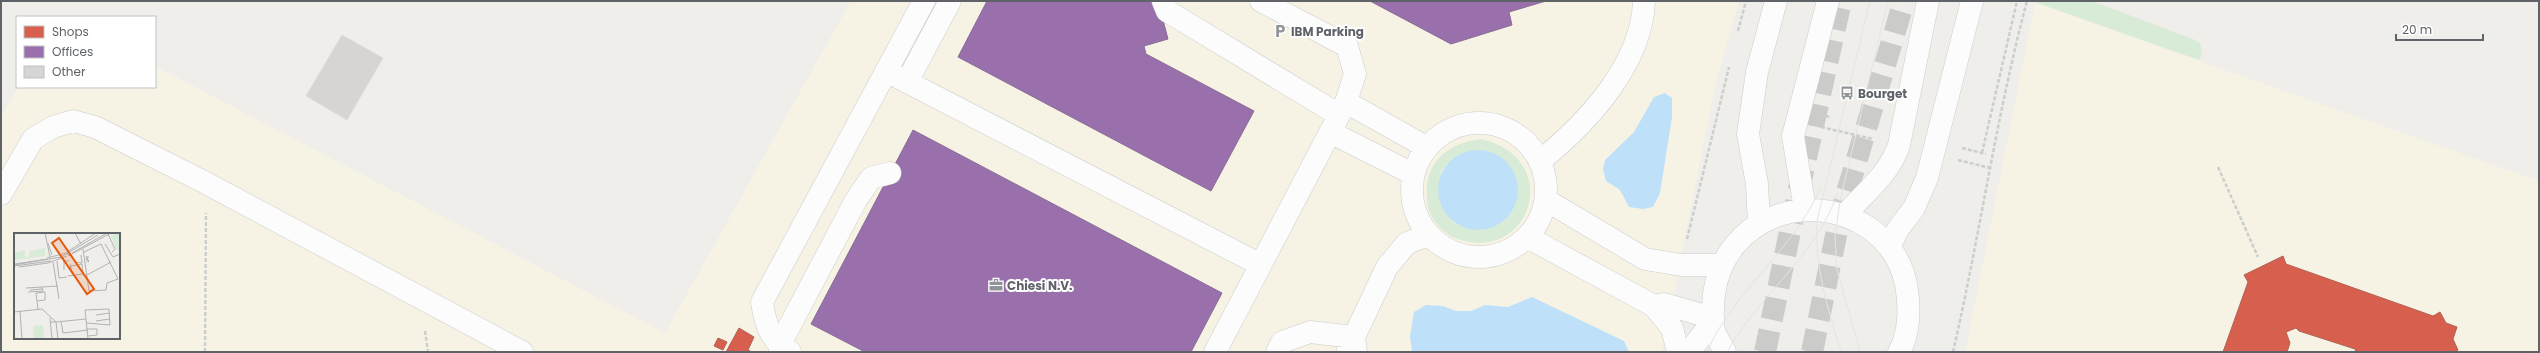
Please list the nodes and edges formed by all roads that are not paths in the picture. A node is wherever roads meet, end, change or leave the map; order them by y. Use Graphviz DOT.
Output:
graph roads {
  1 [pos="924,1"];
  2 [pos="950,1"];
  3 [pos="1163,1"];
  4 [pos="1261,1"];
  5 [pos="1644,1"];
  6 [pos="1776,1"];
  7 [pos="1828,1"];
  8 [pos="1928,1"];
  9 [pos="1972,1"];
  10 [pos="886,71"];
  11 [pos="907,82"];
  12 [pos="1338,116"];
  13 [pos="1426,146"];
  14 [pos="1540,161"];
  15 [pos="890,173"];
  16 [pos="1412,174"];
  17 [pos="1,194"];
  18 [pos="1546,200"];
  19 [pos="1805,209"];
  20 [pos="1845,215"];
  21 [pos="1759,224"];
  22 [pos="1428,235"];
  23 [pos="1527,237"];
  24 [pos="1890,246"];
  25 [pos="1259,264"];
  26 [pos="1721,265"];
  27 [pos="1654,306"];
  28 [pos="1713,319"];
  29 [pos="1352,347"];
  30 [pos="784,349"];
  31 [pos="522,352"];
  32 [pos="1215,352"];
  33 [pos="1277,352"];
  34 [pos="1678,352"];
  35 [pos="1689,352"];
  36 [pos="1725,352"];
  37 [pos="1899,352"];
  1 -- 10 [label="street"];
  2 -- 11 [label="street"];
  3 -- 12 [label="street"];
  4 -- 12 [label="street"];
  5 -- 14 [label="street"];
  6 -- 21 [label="street"];
  7 -- 19 [label="street"];
  8 -- 20 [label="street"];
  9 -- 24 [label="street"];
  10 -- 11 [label="street"];
  10 -- 30 [label="street"];
  11 -- 25 [label="street"];
  12 -- 13 [label="street"];
  12 -- 16 [label="street"];
  12 -- 25 [label="street"];
  13 -- 14 [label="street"];
  13 -- 16 [label="street"];
  14 -- 18 [label="street"];
  15 -- 30 [label="street"];
  16 -- 22 [label="street"];
  17 -- 31 [label="street"];
  18 -- 23 [label="street"];
  18 -- 26 [label="street"];
  19 -- 20 [label="street"];
  19 -- 21 [label="street"];
  20 -- 24 [label="street"];
  21 -- 26 [label="street"];
  22 -- 23 [label="street"];
  22 -- 29 [label="street"];
  23 -- 27 [label="street"];
  24 -- 37 [label="street"];
  25 -- 32 [label="street"];
  26 -- 28 [label="street"];
  27 -- 28 [label="street"];
  27 -- 34 [label="street"];
  28 -- 35 [label="street"];
  28 -- 36 [label="street"];
  29 -- 33 [label="street"];
}
